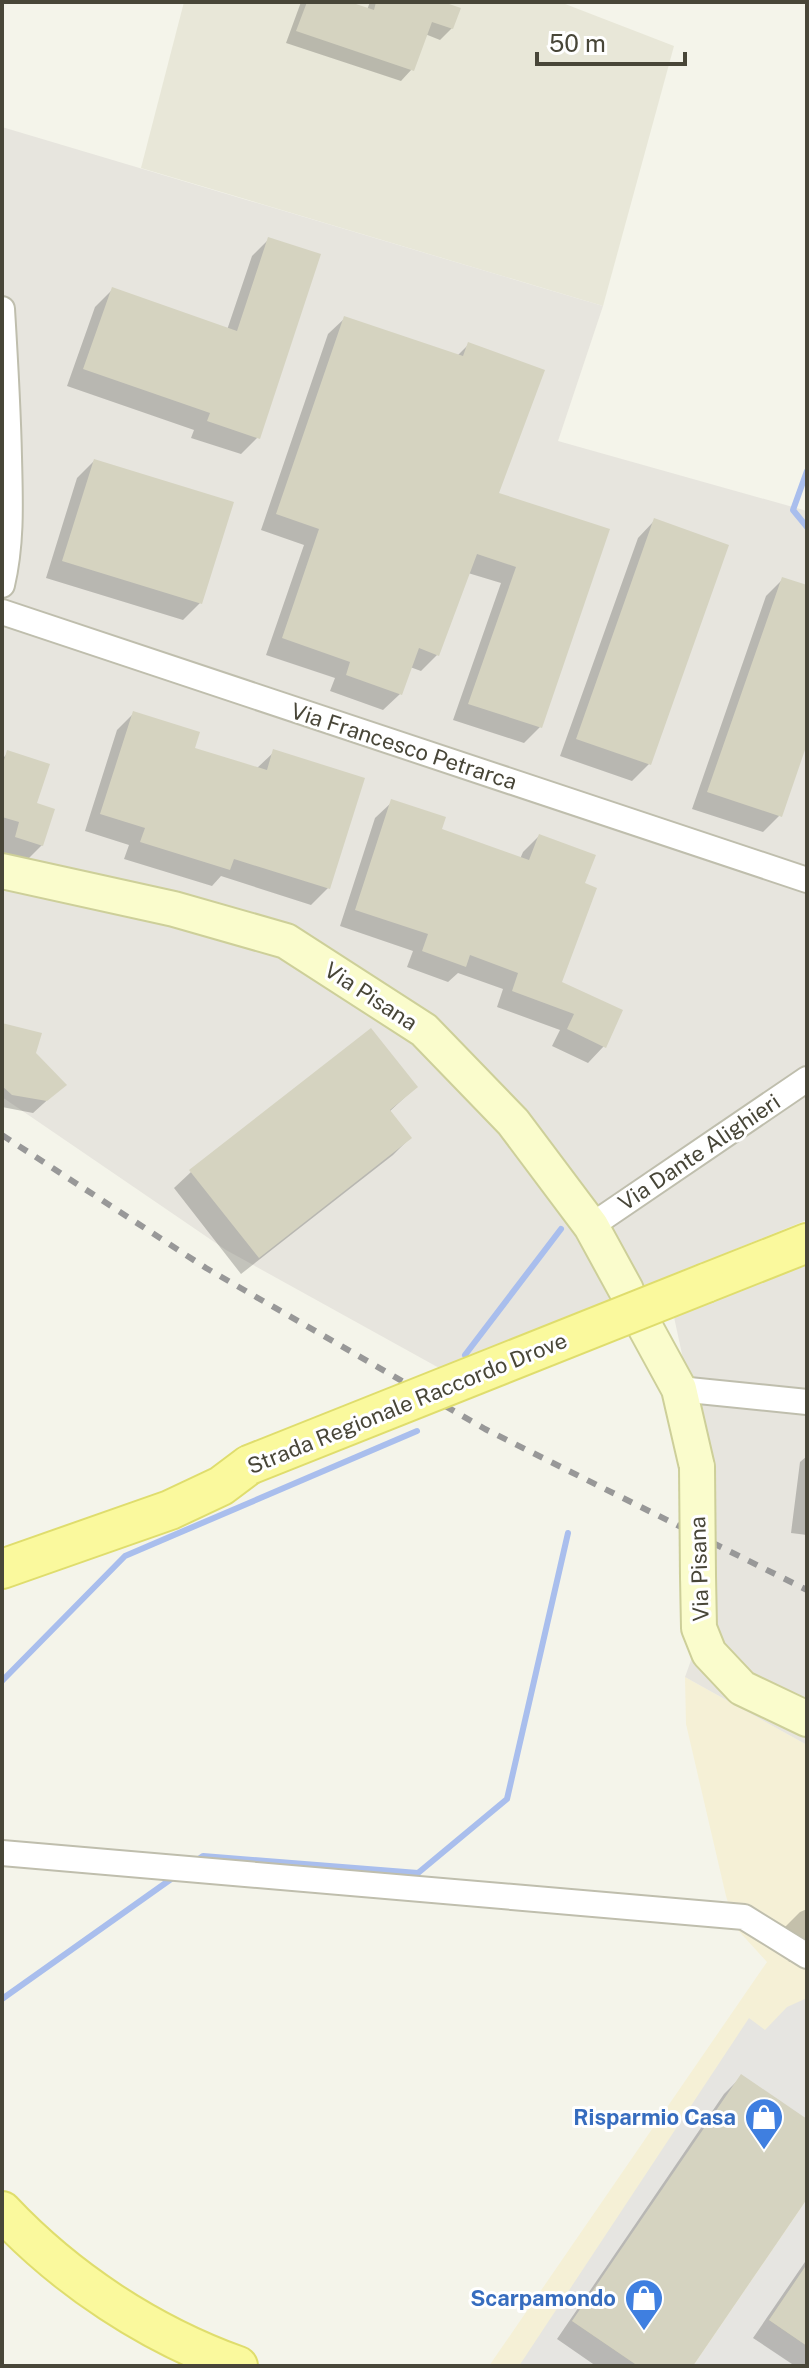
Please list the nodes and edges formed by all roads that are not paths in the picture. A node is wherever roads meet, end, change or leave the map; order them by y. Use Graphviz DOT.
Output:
graph roads {
  1 [pos="2,309"];
  2 [pos="2,585"];
  3 [pos="2,612"];
  4 [pos="2,871"];
  5 [pos="807,880"];
  6 [pos="807,1079"];
  7 [pos="591,1226"];
  8 [pos="807,1243"];
  9 [pos="626,1290"];
  10 [pos="644,1325"];
  11 [pos="679,1389"];
  12 [pos="807,1402"];
  13 [pos="249,1465"];
  14 [pos="2,1551"];
  15 [pos="2,1569"];
  16 [pos="807,1719"];
  17 [pos="2,1853"];
  18 [pos="807,1956"];
  19 [pos="2,2211"];
  20 [pos="238,2366"];
  1 -- 2 [label="street"];
  3 -- 5 [label="street, Via Francesco Petrarca"];
  4 -- 7 [label="street, Via Pisana"];
  6 -- 7 [label="street, Via Dante Alighieri"];
  7 -- 9 [label="street, Via Pisana"];
  8 -- 13 [label="main road, Strada Regionale Raccordo Drove, bridge"];
  10 -- 11 [label="street, Via Pisana"];
  11 -- 12 [label="street"];
  11 -- 16 [label="street, Via Pisana, bridge"];
  13 -- 14 [label="main road, Strada Regionale Raccordo Drove"];
  13 -- 15 [label="main road"];
  17 -- 18 [label="street"];
  19 -- 20 [label="main road"];
}
